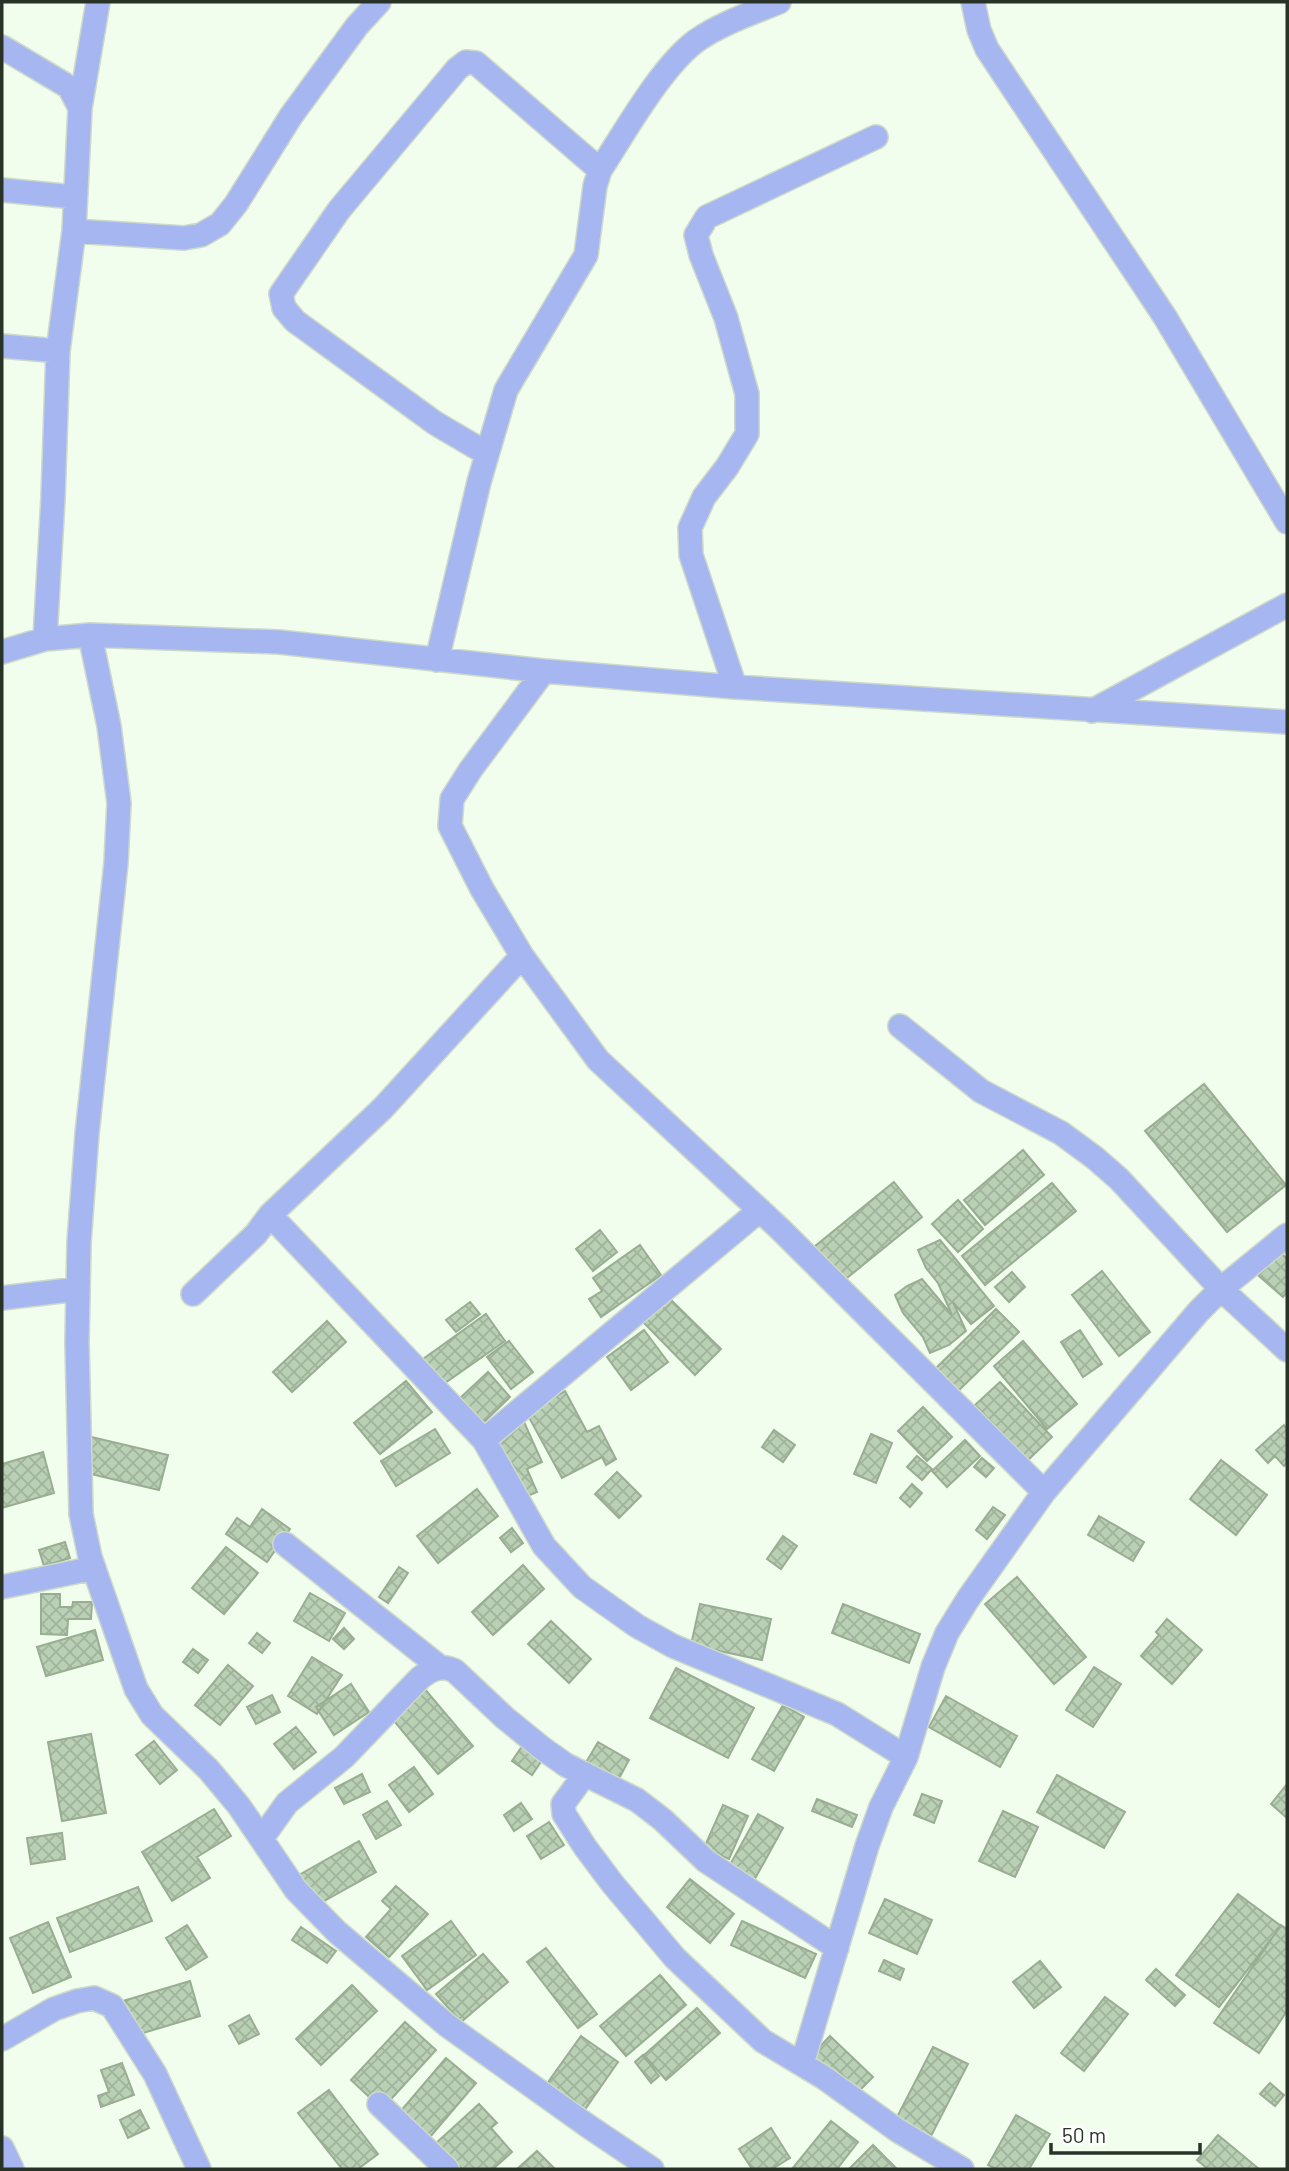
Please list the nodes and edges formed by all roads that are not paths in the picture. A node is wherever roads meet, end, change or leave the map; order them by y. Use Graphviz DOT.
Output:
graph roads {
  1 [pos="98,2"];
  2 [pos="379,2"];
  3 [pos="779,2"];
  4 [pos="973,2"];
  5 [pos="2,47"];
  6 [pos="80,108"];
  7 [pos="876,137"];
  8 [pos="600,170"];
  9 [pos="2,190"];
  10 [pos="74,197"];
  11 [pos="74,231"];
  12 [pos="2,346"];
  13 [pos="58,351"];
  14 [pos="486,453"];
  15 [pos="1287,522"];
  16 [pos="1287,605"];
  17 [pos="90,635"];
  18 [pos="45,639"];
  19 [pos="2,652"];
  20 [pos="437,660"];
  21 [pos="544,671"];
  22 [pos="736,687"];
  23 [pos="1091,711"];
  24 [pos="1287,722"];
  25 [pos="522,956"];
  26 [pos="900,1026"];
  27 [pos="760,1210"];
  28 [pos="270,1215"];
  29 [pos="1287,1236"];
  30 [pos="78,1289"];
  31 [pos="1221,1289"];
  32 [pos="193,1294"];
  33 [pos="2,1298"];
  34 [pos="1287,1350"];
  35 [pos="484,1440"];
  36 [pos="1044,1492"];
  37 [pos="285,1544"];
  38 [pos="94,1568"];
  39 [pos="2,1587"];
  40 [pos="440,1668"];
  41 [pos="906,1756"];
  42 [pos="585,1774"];
  43 [pos="262,1839"];
  44 [pos="837,1948"];
  45 [pos="2,2039"];
  46 [pos="802,2064"];
  47 [pos="379,2104"];
  48 [pos="2,2148"];
  49 [pos="12,2169"];
  50 [pos="199,2169"];
  51 [pos="447,2169"];
  52 [pos="652,2169"];
  53 [pos="962,2169"];
  1 -- 6 [label="street"];
  2 -- 11 [label="street"];
  3 -- 8 [label="street"];
  4 -- 15 [label="street"];
  5 -- 6 [label="street"];
  6 -- 10 [label="street"];
  7 -- 22 [label="street"];
  8 -- 14 [label="street"];
  8 -- 14 [label="street"];
  9 -- 10 [label="street"];
  10 -- 11 [label="street"];
  11 -- 13 [label="street"];
  12 -- 13 [label="street"];
  13 -- 18 [label="street"];
  14 -- 20 [label="street"];
  16 -- 23 [label="street"];
  17 -- 18 [label="street"];
  17 -- 20 [label="street"];
  17 -- 30 [label="street"];
  18 -- 19 [label="street"];
  20 -- 21 [label="street"];
  21 -- 22 [label="street"];
  21 -- 25 [label="street"];
  22 -- 23 [label="street"];
  23 -- 24 [label="street"];
  25 -- 27 [label="street"];
  25 -- 28 [label="street"];
  26 -- 31 [label="street"];
  27 -- 35 [label="street"];
  27 -- 36 [label="street"];
  28 -- 32 [label="street"];
  28 -- 35 [label="street"];
  29 -- 31 [label="street"];
  30 -- 33 [label="street"];
  30 -- 38 [label="street"];
  31 -- 34 [label="street"];
  31 -- 36 [label="street"];
  35 -- 41 [label="street"];
  36 -- 41 [label="street"];
  37 -- 40 [label="street"];
  38 -- 39 [label="street"];
  38 -- 43 [label="street"];
  40 -- 42 [label="street"];
  40 -- 43 [label="street"];
  41 -- 44 [label="street"];
  42 -- 44 [label="street"];
  42 -- 46 [label="street"];
  43 -- 52 [label="street"];
  44 -- 46 [label="street"];
  45 -- 50 [label="street"];
  46 -- 53 [label="street"];
  47 -- 51 [label="street"];
  48 -- 49 [label="street"];
}
